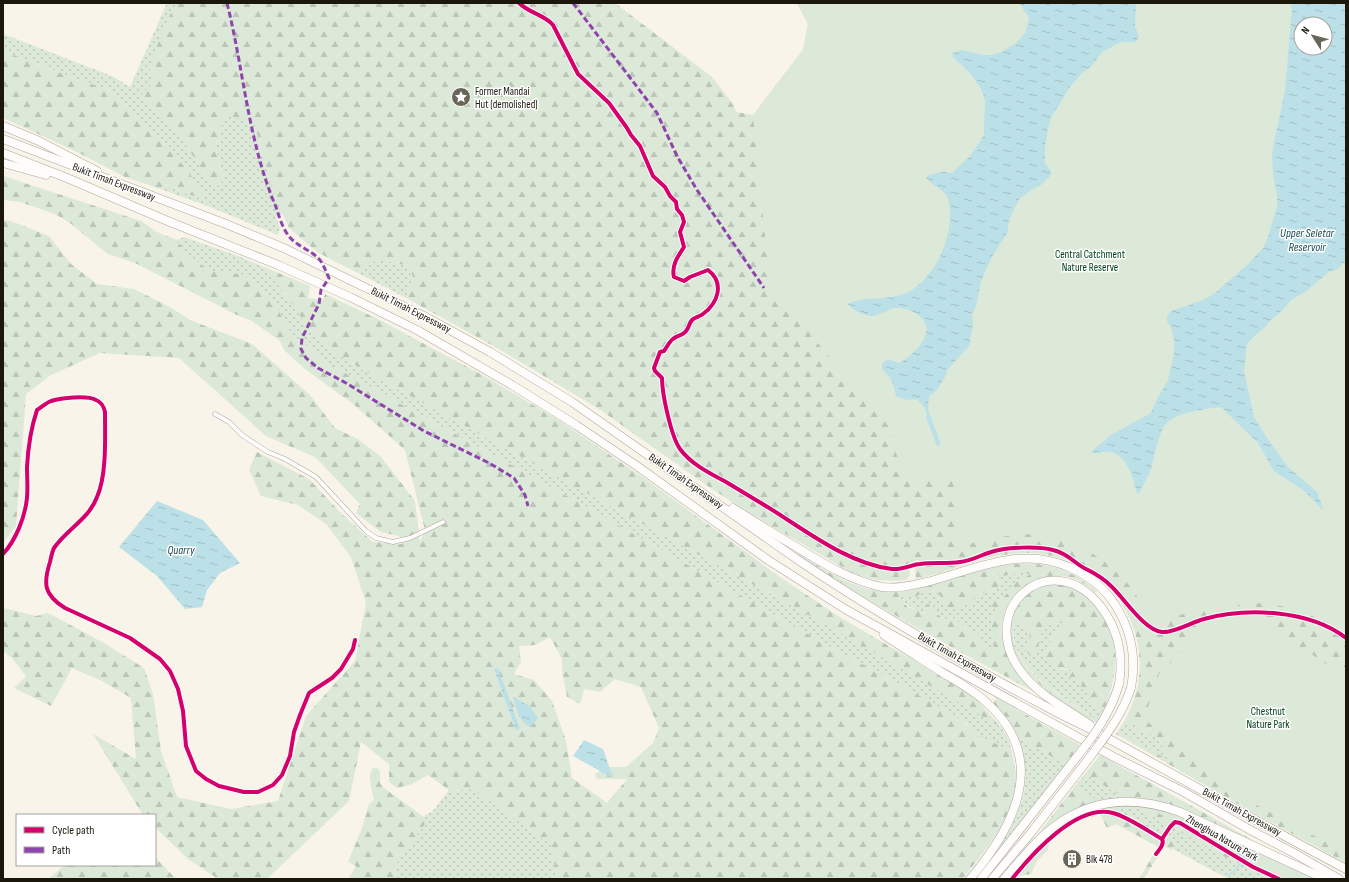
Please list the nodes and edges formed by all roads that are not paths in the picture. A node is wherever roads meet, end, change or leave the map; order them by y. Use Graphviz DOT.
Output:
graph roads {
  1 [pos="3,126"];
  2 [pos="3,140"];
  3 [pos="3,153"];
  4 [pos="3,163"];
  5 [pos="66,178"];
  6 [pos="134,189"];
  7 [pos="215,414"];
  8 [pos="714,500"];
  9 [pos="443,522"];
  10 [pos="3,554"];
  11 [pos="845,609"];
  12 [pos="355,640"];
  13 [pos="1107,738"];
  14 [pos="1346,869"];
  15 [pos="970,879"];
  16 [pos="981,879"];
  17 [pos="992,879"];
  18 [pos="1004,879"];
  19 [pos="1326,879"];
  20 [pos="1339,879"];
  1 -- 6 [label="highway"];
  2 -- 6 [label="highway, Bukit Timah Expressway"];
  3 -- 5 [label="highway, Bukit Timah Expressway"];
  4 -- 5 [label="highway"];
  5 -- 11 [label="highway, Bukit Timah Expressway"];
  6 -- 8 [label="highway, Bukit Timah Expressway"];
  7 -- 9 [label="street"];
  8 -- 13 [label="highway, Bukit Timah Expressway"];
  8 -- 17 [label="highway, bridge"];
  10 -- 12 [label="street"];
  11 -- 15 [label="highway"];
  11 -- 20 [label="highway, Bukit Timah Expressway"];
  13 -- 14 [label="highway, Bukit Timah Expressway"];
  13 -- 16 [label="highway, bridge"];
  18 -- 19 [label="highway"];
}
